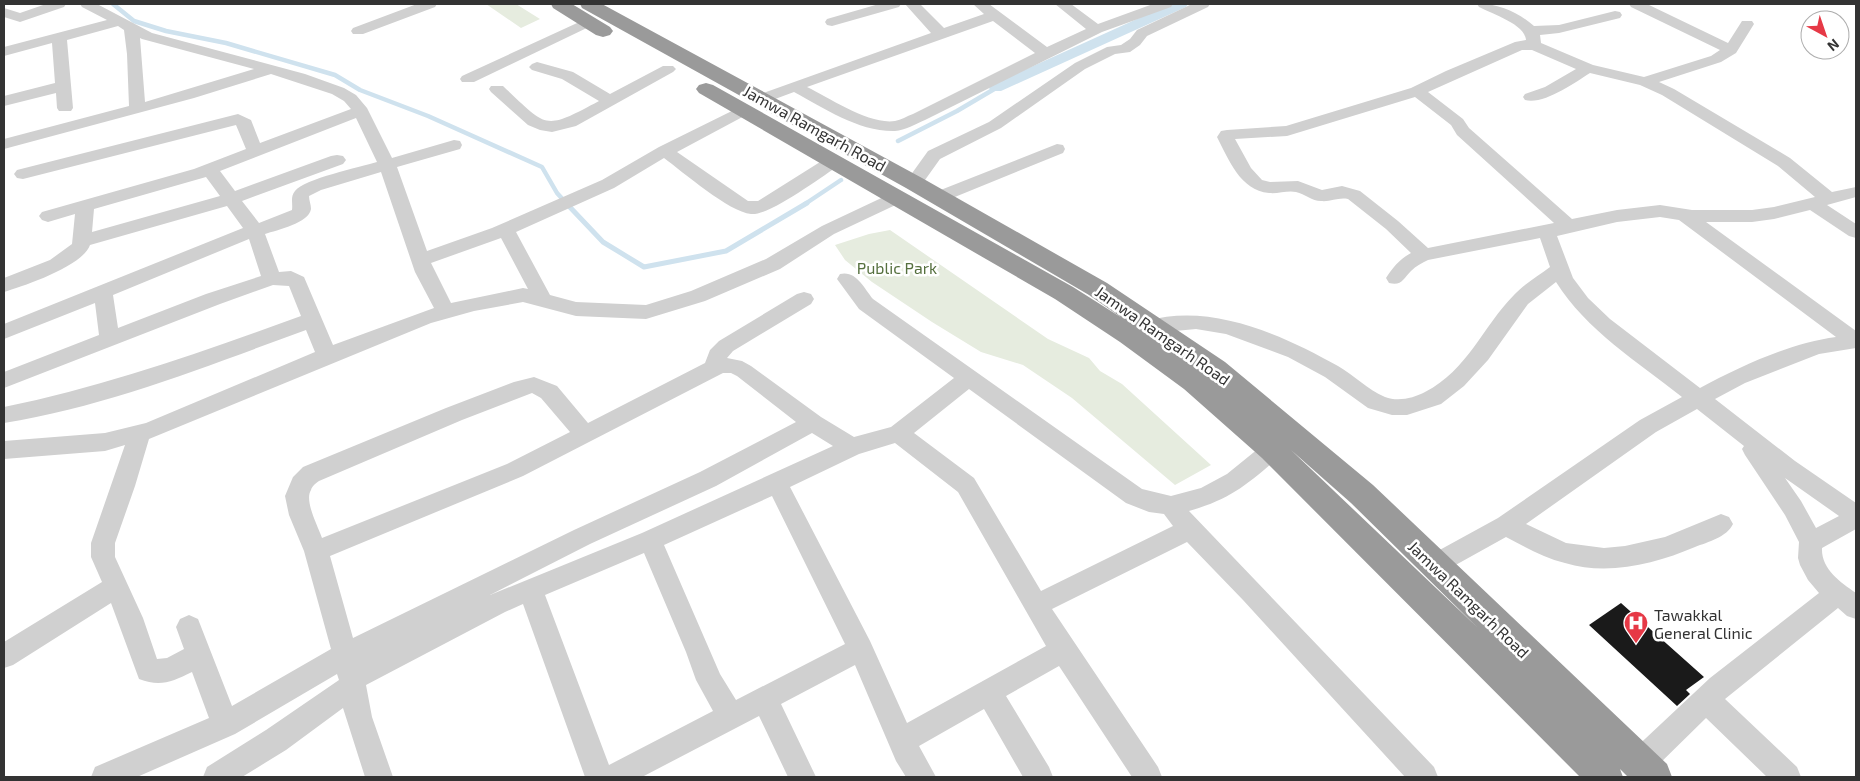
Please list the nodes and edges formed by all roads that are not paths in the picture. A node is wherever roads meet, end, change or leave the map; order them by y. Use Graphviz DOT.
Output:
graph roads {
  1 [pos="59,4"];
  2 [pos="87,4"];
  3 [pos="560,4"];
  4 [pos="894,4"];
  5 [pos="912,4"];
  6 [pos="980,4"];
  7 [pos="1062,4"];
  8 [pos="1166,4"];
  9 [pos="1203,4"];
  10 [pos="1484,4"];
  11 [pos="1636,4"];
  12 [pos="421,5"];
  13 [pos="589,13"];
  14 [pos="996,15"];
  15 [pos="1615,15"];
  16 [pos="4,22"];
  17 [pos="832,22"];
  18 [pos="1747,24"];
  19 [pos="124,25"];
  20 [pos="1097,29"];
  21 [pos="358,31"];
  22 [pos="941,34"];
  23 [pos="59,38"];
  24 [pos="1532,38"];
  25 [pos="1731,50"];
  26 [pos="4,51"];
  27 [pos="1043,57"];
  28 [pos="537,68"];
  29 [pos="668,68"];
  30 [pos="1588,68"];
  31 [pos="272,69"];
  32 [pos="1065,70"];
  33 [pos="468,79"];
  34 [pos="1645,82"];
  35 [pos="63,86"];
  36 [pos="794,86"];
  37 [pos="497,89"];
  38 [pos="1417,91"];
  39 [pos="1531,97"];
  40 [pos="762,99"];
  41 [pos="4,101"];
  42 [pos="610,101"];
  43 [pos="65,108"];
  44 [pos="138,108"];
  45 [pos="360,111"];
  46 [pos="742,111"];
  47 [pos="4,144"];
  48 [pos="454,145"];
  49 [pos="1057,149"];
  50 [pos="665,151"];
  51 [pos="255,152"];
  52 [pos="337,160"];
  53 [pos="845,160"];
  54 [pos="386,165"];
  55 [pos="209,169"];
  56 [pos="23,174"];
  57 [pos="906,190"];
  58 [pos="1856,192"];
  59 [pos="939,198"];
  60 [pos="231,199"];
  61 [pos="1820,201"];
  62 [pos="85,205"];
  63 [pos="1682,213"];
  64 [pos="48,216"];
  65 [pos="1561,228"];
  66 [pos="505,229"];
  67 [pos="255,231"];
  68 [pos="1856,232"];
  69 [pos="83,241"];
  70 [pos="1424,255"];
  71 [pos="422,260"];
  72 [pos="1560,269"];
  73 [pos="1396,278"];
  74 [pos="272,279"];
  75 [pos="847,279"];
  76 [pos="4,285"];
  77 [pos="103,292"];
  78 [pos="804,299"];
  79 [pos="543,300"];
  80 [pos="446,312"];
  81 [pos="312,320"];
  82 [pos="1154,326"];
  83 [pos="4,332"];
  84 [pos="110,339"];
  85 [pos="327,356"];
  86 [pos="715,367"];
  87 [pos="969,378"];
  88 [pos="4,380"];
  89 [pos="1697,399"];
  90 [pos="4,414"];
  91 [pos="813,423"];
  92 [pos="140,433"];
  93 [pos="584,433"];
  94 [pos="898,433"];
  95 [pos="1743,433"];
  96 [pos="1269,437"];
  97 [pos="852,447"];
  98 [pos="4,450"];
  99 [pos="777,484"];
  100 [pos="1171,506"];
  101 [pos="1856,516"];
  102 [pos="1721,524"];
  103 [pos="1506,525"];
  104 [pos="1190,529"];
  105 [pos="650,540"];
  106 [pos="1811,542"];
  107 [pos="316,551"];
  108 [pos="1434,566"];
  109 [pos="116,587"];
  110 [pos="531,590"];
  111 [pos="1847,601"];
  112 [pos="1036,605"];
  113 [pos="189,627"];
  114 [pos="860,649"];
  115 [pos="1063,650"];
  116 [pos="345,654"];
  117 [pos="199,655"];
  118 [pos="4,656"];
  119 [pos="352,682"];
  120 [pos="989,692"];
  121 [pos="764,699"];
  122 [pos="1707,700"];
  123 [pos="730,717"];
  124 [pos="225,725"];
  125 [pos="1612,736"];
  126 [pos="902,741"];
  127 [pos="1594,766"];
  128 [pos="1647,770"];
  129 [pos="105,777"];
  130 [pos="217,777"];
  131 [pos="379,777"];
  132 [pos="599,777"];
  133 [pos="614,777"];
  134 [pos="802,777"];
  135 [pos="922,777"];
  136 [pos="1039,777"];
  137 [pos="1148,777"];
  138 [pos="1424,777"];
  139 [pos="1787,777"];
  1 -- 16 [label="street"];
  2 -- 19 [label="street"];
  3 -- 13 [label="highway, Jamwa Ramgarh Road"];
  4 -- 17 [label="street"];
  5 -- 22 [label="street"];
  6 -- 14 [label="street"];
  7 -- 20 [label="street"];
  8 -- 20 [label="street"];
  9 -- 32 [label="street"];
  10 -- 24 [label="street"];
  11 -- 25 [label="street"];
  12 -- 21 [label="street"];
  13 -- 29 [label="highway, Jamwa Ramgarh Road"];
  13 -- 33 [label="street"];
  13 -- 40 [label="highway, Jamwa Ramgarh Road"];
  14 -- 22 [label="street"];
  14 -- 27 [label="street"];
  15 -- 24 [label="street"];
  18 -- 25 [label="street"];
  19 -- 23 [label="street"];
  19 -- 31 [label="street"];
  19 -- 44 [label="street"];
  20 -- 27 [label="street"];
  22 -- 36 [label="street"];
  23 -- 26 [label="street"];
  23 -- 35 [label="street"];
  24 -- 30 [label="street"];
  24 -- 38 [label="street"];
  25 -- 34 [label="street"];
  27 -- 32 [label="street"];
  27 -- 36 [label="street"];
  28 -- 42 [label="street"];
  29 -- 42 [label="street"];
  29 -- 46 [label="highway, Jamwa Ramgarh Road"];
  30 -- 34 [label="street"];
  30 -- 39 [label="street"];
  31 -- 44 [label="street"];
  31 -- 45 [label="street"];
  32 -- 57 [label="street"];
  34 -- 61 [label="street"];
  35 -- 41 [label="street"];
  35 -- 43 [label="street"];
  36 -- 40 [label="street"];
  37 -- 42 [label="street"];
  38 -- 65 [label="street"];
  38 -- 70 [label="street"];
  40 -- 53 [label="highway, Jamwa Ramgarh Road"];
  44 -- 47 [label="street"];
  45 -- 51 [label="street"];
  45 -- 54 [label="street"];
  46 -- 50 [label="street"];
  46 -- 53 [label="highway, Jamwa Ramgarh Road"];
  48 -- 54 [label="street"];
  49 -- 59 [label="street"];
  50 -- 53 [label="street"];
  50 -- 66 [label="street"];
  51 -- 55 [label="street"];
  51 -- 56 [label="street"];
  52 -- 60 [label="street"];
  53 -- 57 [label="highway, Jamwa Ramgarh Road"];
  54 -- 67 [label="street"];
  54 -- 71 [label="street"];
  55 -- 60 [label="street"];
  55 -- 62 [label="street"];
  57 -- 59 [label="highway, Jamwa Ramgarh Road"];
  57 -- 79 [label="street"];
  57 -- 96 [label="highway, Jamwa Ramgarh Road"];
  58 -- 61 [label="street"];
  59 -- 82 [label="highway, Jamwa Ramgarh Road"];
  60 -- 67 [label="street"];
  60 -- 69 [label="street"];
  61 -- 63 [label="street"];
  61 -- 68 [label="street"];
  62 -- 64 [label="street"];
  62 -- 69 [label="street"];
  63 -- 65 [label="street"];
  63 -- 89 [label="street"];
  65 -- 70 [label="street"];
  65 -- 72 [label="street"];
  66 -- 71 [label="street"];
  66 -- 79 [label="street"];
  67 -- 74 [label="street"];
  67 -- 77 [label="street"];
  69 -- 76 [label="street"];
  70 -- 73 [label="street"];
  71 -- 80 [label="street"];
  72 -- 82 [label="street"];
  72 -- 89 [label="street"];
  74 -- 81 [label="street"];
  74 -- 84 [label="street"];
  75 -- 87 [label="street"];
  77 -- 83 [label="street"];
  77 -- 84 [label="street"];
  78 -- 86 [label="street"];
  79 -- 80 [label="street"];
  80 -- 85 [label="street"];
  81 -- 85 [label="street"];
  81 -- 90 [label="street"];
  82 -- 96 [label="highway, Jamwa Ramgarh Road"];
  84 -- 88 [label="street"];
  85 -- 92 [label="street"];
  86 -- 91 [label="street"];
  86 -- 93 [label="street"];
  87 -- 94 [label="street"];
  87 -- 100 [label="street"];
  89 -- 95 [label="street"];
  89 -- 103 [label="street"];
  91 -- 97 [label="street"];
  91 -- 116 [label="street"];
  92 -- 98 [label="street"];
  92 -- 109 [label="street"];
  93 -- 107 [label="street"];
  93 -- 107 [label="street"];
  94 -- 97 [label="street"];
  94 -- 112 [label="street"];
  95 -- 101 [label="street"];
  95 -- 106 [label="street"];
  96 -- 100 [label="street"];
  96 -- 108 [label="highway, Jamwa Ramgarh Road"];
  96 -- 127 [label="highway, Jamwa Ramgarh Road"];
  97 -- 99 [label="street"];
  99 -- 105 [label="street"];
  99 -- 114 [label="street"];
  100 -- 104 [label="street"];
  101 -- 106 [label="street"];
  102 -- 103 [label="street"];
  103 -- 108 [label="street"];
  104 -- 112 [label="street"];
  104 -- 138 [label="street"];
  105 -- 110 [label="street"];
  105 -- 123 [label="street"];
  106 -- 111 [label="street"];
  107 -- 116 [label="street"];
  108 -- 125 [label="highway, Jamwa Ramgarh Road"];
  109 -- 117 [label="street"];
  109 -- 118 [label="street"];
  110 -- 119 [label="street"];
  110 -- 132 [label="street"];
  111 -- 122 [label="street"];
  112 -- 115 [label="street"];
  113 -- 117 [label="street"];
  114 -- 121 [label="street"];
  114 -- 126 [label="street"];
  115 -- 120 [label="street"];
  115 -- 137 [label="street"];
  116 -- 119 [label="street"];
  116 -- 124 [label="street"];
  117 -- 124 [label="street"];
  119 -- 130 [label="street"];
  119 -- 131 [label="street"];
  120 -- 126 [label="street"];
  120 -- 136 [label="street"];
  121 -- 123 [label="street"];
  121 -- 134 [label="street"];
  122 -- 128 [label="street"];
  122 -- 139 [label="street"];
  123 -- 133 [label="street"];
  124 -- 129 [label="street"];
  125 -- 127 [label="highway"];
  125 -- 128 [label="highway, Jamwa Ramgarh Road"];
  126 -- 135 [label="street"];
}
